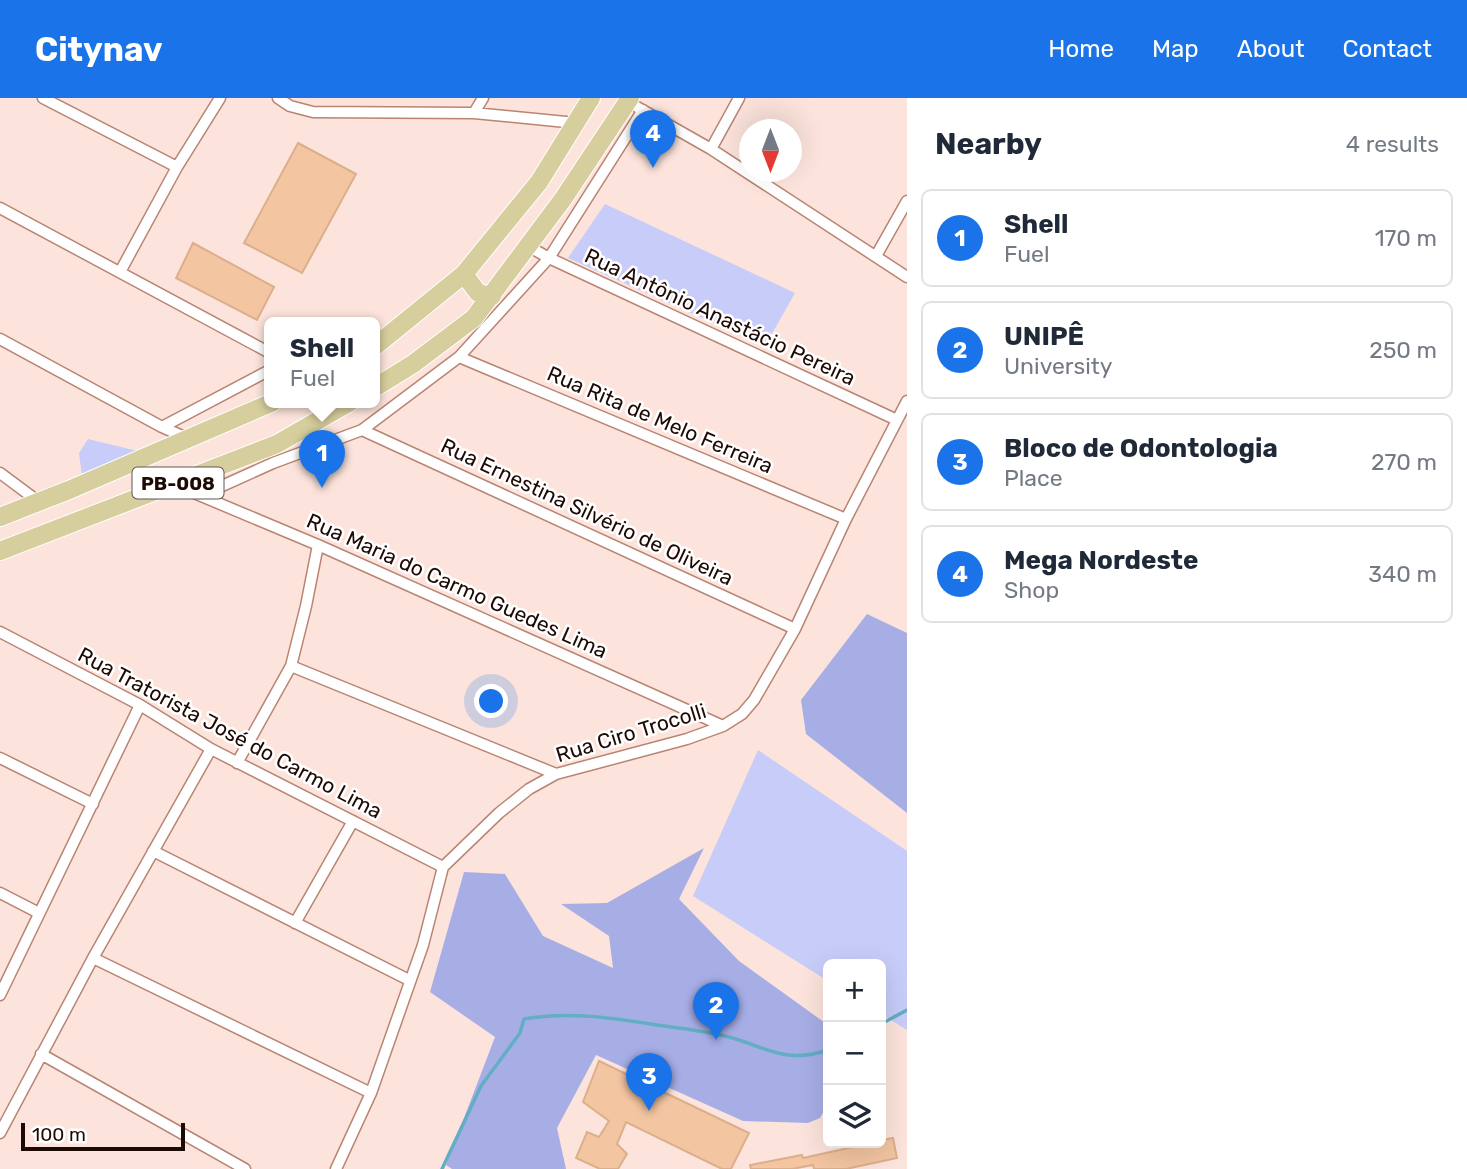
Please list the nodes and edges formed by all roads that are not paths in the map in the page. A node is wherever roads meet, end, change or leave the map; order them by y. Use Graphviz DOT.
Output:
graph roads {
  1 [pos="43,98"];
  2 [pos="220,98"];
  3 [pos="386,98"];
  4 [pos="484,98"];
  5 [pos="591,98"];
  6 [pos="739,98"];
  7 [pos="280,99"];
  8 [pos="633,103"];
  9 [pos="380,111"];
  10 [pos="474,113"];
  11 [pos="576,123"];
  12 [pos="711,149"];
  13 [pos="177,167"];
  14 [pos="907,201"];
  15 [pos="0,208"];
  16 [pos="528,246"];
  17 [pos="876,256"];
  18 [pos="549,258"];
  19 [pos="120,272"];
  20 [pos="464,274"];
  21 [pos="907,277"];
  22 [pos="492,296"];
  23 [pos="0,339"];
  24 [pos="380,342"];
  25 [pos="264,350"];
  26 [pos="459,358"];
  27 [pos="264,373"];
  28 [pos="380,384"];
  29 [pos="907,401"];
  30 [pos="264,406"];
  31 [pos="340,408"];
  32 [pos="897,420"];
  33 [pos="162,427"];
  34 [pos="362,429"];
  35 [pos="188,439"];
  36 [pos="0,473"];
  37 [pos="175,485"];
  38 [pos="69,491"];
  39 [pos="202,495"];
  40 [pos="40,502"];
  41 [pos="17,510"];
  42 [pos="0,517"];
  43 [pos="846,519"];
  44 [pos="63,527"];
  45 [pos="318,545"];
  46 [pos="3,550"];
  47 [pos="795,629"];
  48 [pos="0,632"];
  49 [pos="291,666"];
  50 [pos="140,705"];
  51 [pos="723,726"];
  52 [pos="211,749"];
  53 [pos="0,758"];
  54 [pos="237,763"];
  55 [pos="556,775"];
  56 [pos="93,803"];
  57 [pos="352,821"];
  58 [pos="153,851"];
  59 [pos="443,867"];
  60 [pos="0,893"];
  61 [pos="39,913"];
  62 [pos="295,923"];
  63 [pos="93,958"];
  64 [pos="409,980"];
  65 [pos="0,995"];
  66 [pos="41,1054"];
  67 [pos="371,1093"];
  68 [pos="0,1133"];
  69 [pos="245,1169"];
  70 [pos="336,1169"];
  1 -- 13 [label="street"];
  2 -- 13 [label="street"];
  3 -- 9 [label="street"];
  4 -- 10 [label="street"];
  5 -- 11 [label="main road"];
  6 -- 12 [label="street"];
  7 -- 9 [label="street"];
  8 -- 12 [label="street"];
  8 -- 16 [label="main road"];
  8 -- 18 [label="street"];
  9 -- 10 [label="street"];
  10 -- 11 [label="street"];
  11 -- 20 [label="main road"];
  12 -- 17 [label="street"];
  13 -- 19 [label="street"];
  14 -- 17 [label="street"];
  15 -- 19 [label="street"];
  16 -- 18 [label="street, Rua Antônio Anastácio Pereira"];
  16 -- 22 [label="main road"];
  17 -- 21 [label="street"];
  18 -- 26 [label="street"];
  18 -- 32 [label="street, Rua Antônio Anastácio Pereira"];
  19 -- 25 [label="street"];
  20 -- 22 [label="main road"];
  20 -- 24 [label="main road"];
  22 -- 28 [label="main road"];
  23 -- 33 [label="street"];
  26 -- 34 [label="street"];
  26 -- 43 [label="street, Rua Rita de Melo Ferreira"];
  27 -- 33 [label="street"];
  29 -- 32 [label="street, Rua Ciro Trocolli"];
  30 -- 35 [label="main road, PB-008"];
  31 -- 37 [label="main road, PB-008"];
  32 -- 43 [label="street, Rua Ciro Trocolli"];
  33 -- 35 [label="street"];
  34 -- 39 [label="street"];
  34 -- 47 [label="street, Rua Ernestina Silvério de Oliveira"];
  35 -- 38 [label="main road, PB-008"];
  36 -- 40 [label="street"];
  37 -- 39 [label="street, Rua Maria do Carmo Guedes Lima"];
  37 -- 44 [label="main road, PB-008"];
  38 -- 40 [label="main road, PB-008"];
  38 -- 44 [label="main road"];
  39 -- 45 [label="street, Rua Maria do Carmo Guedes Lima"];
  40 -- 41 [label="main road, PB-008"];
  41 -- 42 [label="main road, PB-008"];
  41 -- 46 [label="main road"];
  43 -- 47 [label="street, Rua Ciro Trocolli"];
  44 -- 46 [label="main road, PB-008"];
  45 -- 49 [label="street"];
  45 -- 51 [label="street, Rua Maria do Carmo Guedes Lima"];
  47 -- 51 [label="street, Rua Ciro Trocolli"];
  48 -- 50 [label="street, Rua Tratorista José do Carmo Lima"];
  49 -- 54 [label="street"];
  49 -- 55 [label="street"];
  50 -- 52 [label="street, Rua Tratorista José do Carmo Lima"];
  50 -- 56 [label="street"];
  51 -- 55 [label="street, Rua Ciro Trocolli"];
  52 -- 54 [label="street, Rua Tratorista José do Carmo Lima"];
  52 -- 58 [label="street"];
  53 -- 56 [label="street"];
  54 -- 57 [label="street, Rua Tratorista José do Carmo Lima"];
  55 -- 59 [label="street, Rua Ciro Trocolli"];
  56 -- 61 [label="street"];
  57 -- 59 [label="street, Rua Tratorista José do Carmo Lima"];
  57 -- 62 [label="street"];
  58 -- 62 [label="street"];
  58 -- 63 [label="street"];
  59 -- 64 [label="street"];
  60 -- 61 [label="street"];
  61 -- 65 [label="street"];
  62 -- 64 [label="street"];
  63 -- 66 [label="street"];
  63 -- 67 [label="street"];
  64 -- 67 [label="street"];
  66 -- 68 [label="street"];
  66 -- 69 [label="street"];
  67 -- 70 [label="street"];
}
